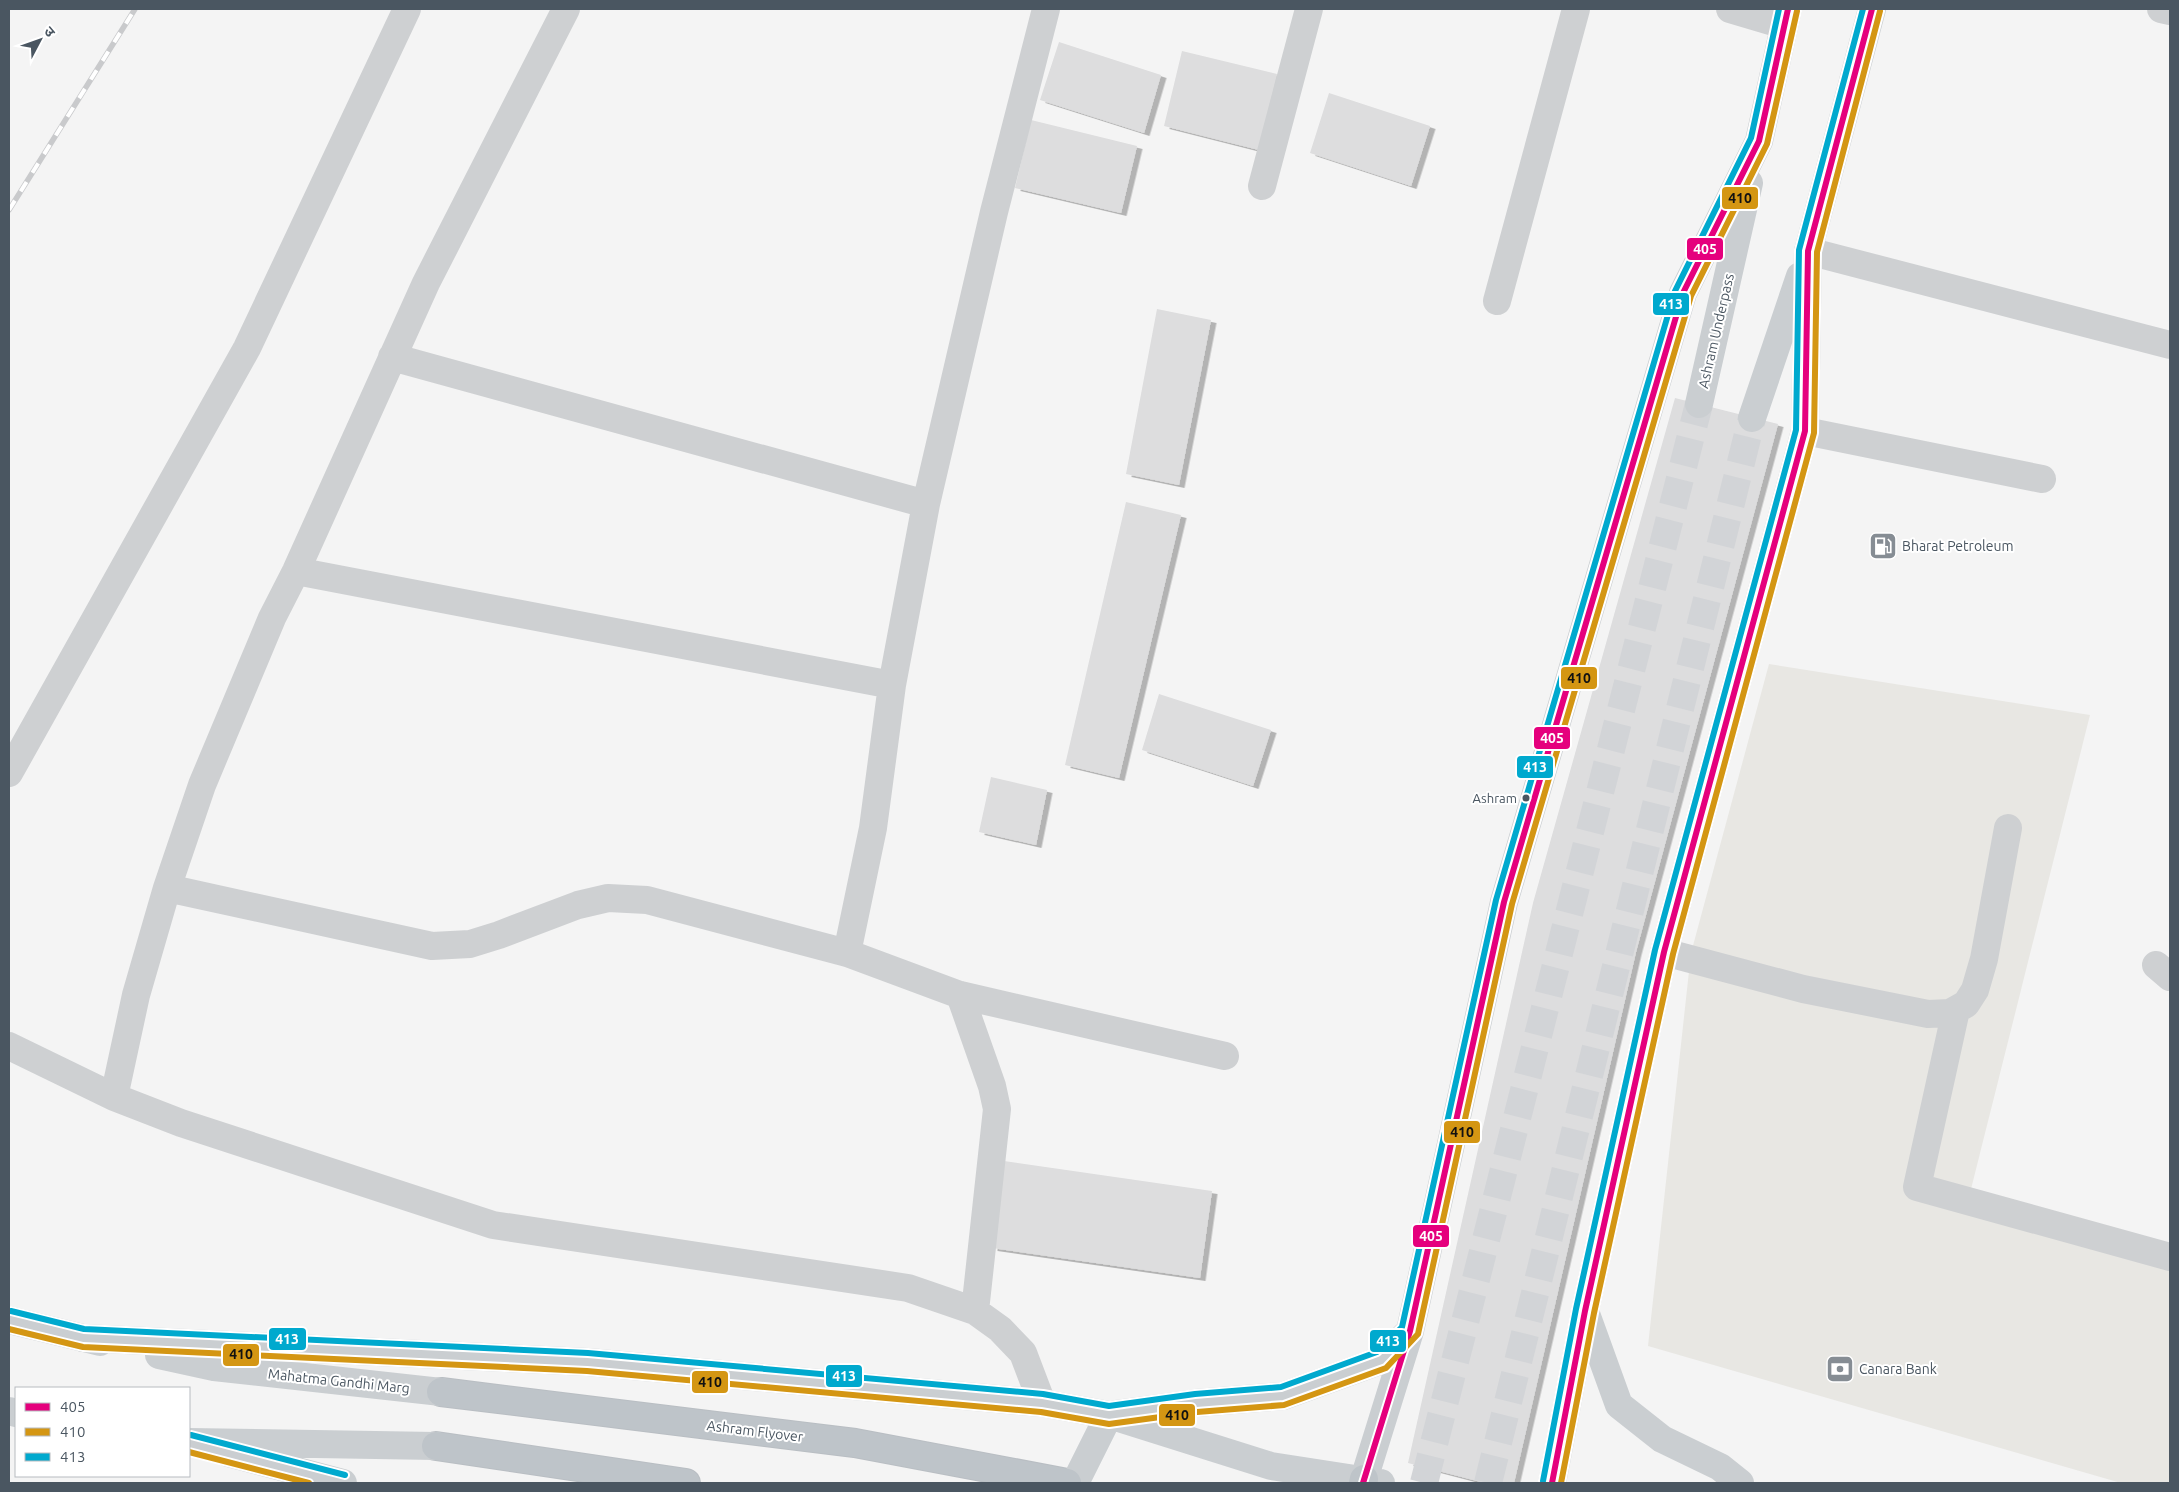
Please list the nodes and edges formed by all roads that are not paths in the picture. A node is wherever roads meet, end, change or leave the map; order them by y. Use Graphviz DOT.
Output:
graph roads {
  1 [pos="407,9"];
  2 [pos="566,9"];
  3 [pos="1046,9"];
  4 [pos="1309,9"];
  5 [pos="1576,9"];
  6 [pos="1730,9"];
  7 [pos="1872,9"];
  8 [pos="2161,9"];
  9 [pos="2170,11"];
  10 [pos="1786,17"];
  11 [pos="1759,141"];
  12 [pos="1262,186"];
  13 [pos="1808,250"];
  14 [pos="1497,301"];
  15 [pos="2170,345"];
  16 [pos="392,358"];
  17 [pos="1700,404"];
  18 [pos="1752,418"];
  19 [pos="1805,431"];
  20 [pos="2042,479"];
  21 [pos="926,504"];
  22 [pos="296,571"];
  23 [pos="892,685"];
  24 [pos="9,773"];
  25 [pos="2008,828"];
  26 [pos="167,888"];
  27 [pos="1664,952"];
  28 [pos="847,953"];
  29 [pos="960,995"];
  30 [pos="1956,1010"];
  31 [pos="9,1046"];
  32 [pos="1225,1056"];
  33 [pos="114,1097"];
  34 [pos="2170,1257"];
  35 [pos="975,1311"];
  36 [pos="1585,1311"];
  37 [pos="9,1320"];
  38 [pos="1410,1331"];
  39 [pos="82,1338"];
  40 [pos="441,1392"];
  41 [pos="1042,1403"];
  42 [pos="1109,1415"];
  43 [pos="190,1443"];
  44 [pos="190,1443"];
  45 [pos="436,1446"];
  46 [pos="1370,1482"];
  47 [pos="343,1483"];
  48 [pos="686,1483"];
  49 [pos="1067,1483"];
  50 [pos="1075,1483"];
  51 [pos="1552,1483"];
  52 [pos="1740,1483"];
  1 -- 24 [label="street"];
  2 -- 16 [label="street"];
  3 -- 21 [label="street"];
  4 -- 12 [label="street"];
  5 -- 14 [label="street"];
  6 -- 10 [label="street"];
  7 -- 13 [label="main road"];
  8 -- 9 [label="street"];
  10 -- 11 [label="main road"];
  11 -- 17 [label="main road, Ashram Underpass"];
  11 -- 38 [label="main road"];
  13 -- 15 [label="street"];
  13 -- 18 [label="main road"];
  13 -- 19 [label="main road"];
  16 -- 21 [label="street"];
  16 -- 22 [label="street"];
  19 -- 20 [label="street"];
  19 -- 27 [label="main road"];
  21 -- 23 [label="street"];
  22 -- 23 [label="street"];
  22 -- 26 [label="street"];
  23 -- 28 [label="street"];
  25 -- 30 [label="street"];
  26 -- 28 [label="street"];
  26 -- 33 [label="street"];
  27 -- 30 [label="street"];
  27 -- 36 [label="main road"];
  28 -- 29 [label="street"];
  29 -- 32 [label="street"];
  29 -- 35 [label="street"];
  30 -- 34 [label="street"];
  31 -- 33 [label="street"];
  33 -- 35 [label="street"];
  35 -- 41 [label="street"];
  36 -- 51 [label="main road"];
  36 -- 52 [label="main road"];
  37 -- 39 [label="main road"];
  38 -- 42 [label="main road"];
  38 -- 46 [label="main road"];
  39 -- 40 [label="main road, Mahatma Gandhi Marg"];
  39 -- 41 [label="main road, Mahatma Gandhi Marg"];
  40 -- 49 [label="highway, Ashram Flyover"];
  41 -- 42 [label="main road, Mahatma Gandhi Marg"];
  42 -- 46 [label="main road, Mahatma Gandhi Marg"];
  42 -- 50 [label="main road"];
  43 -- 45 [label="main road"];
  44 -- 47 [label="main road"];
  45 -- 48 [label="highway"];
}
